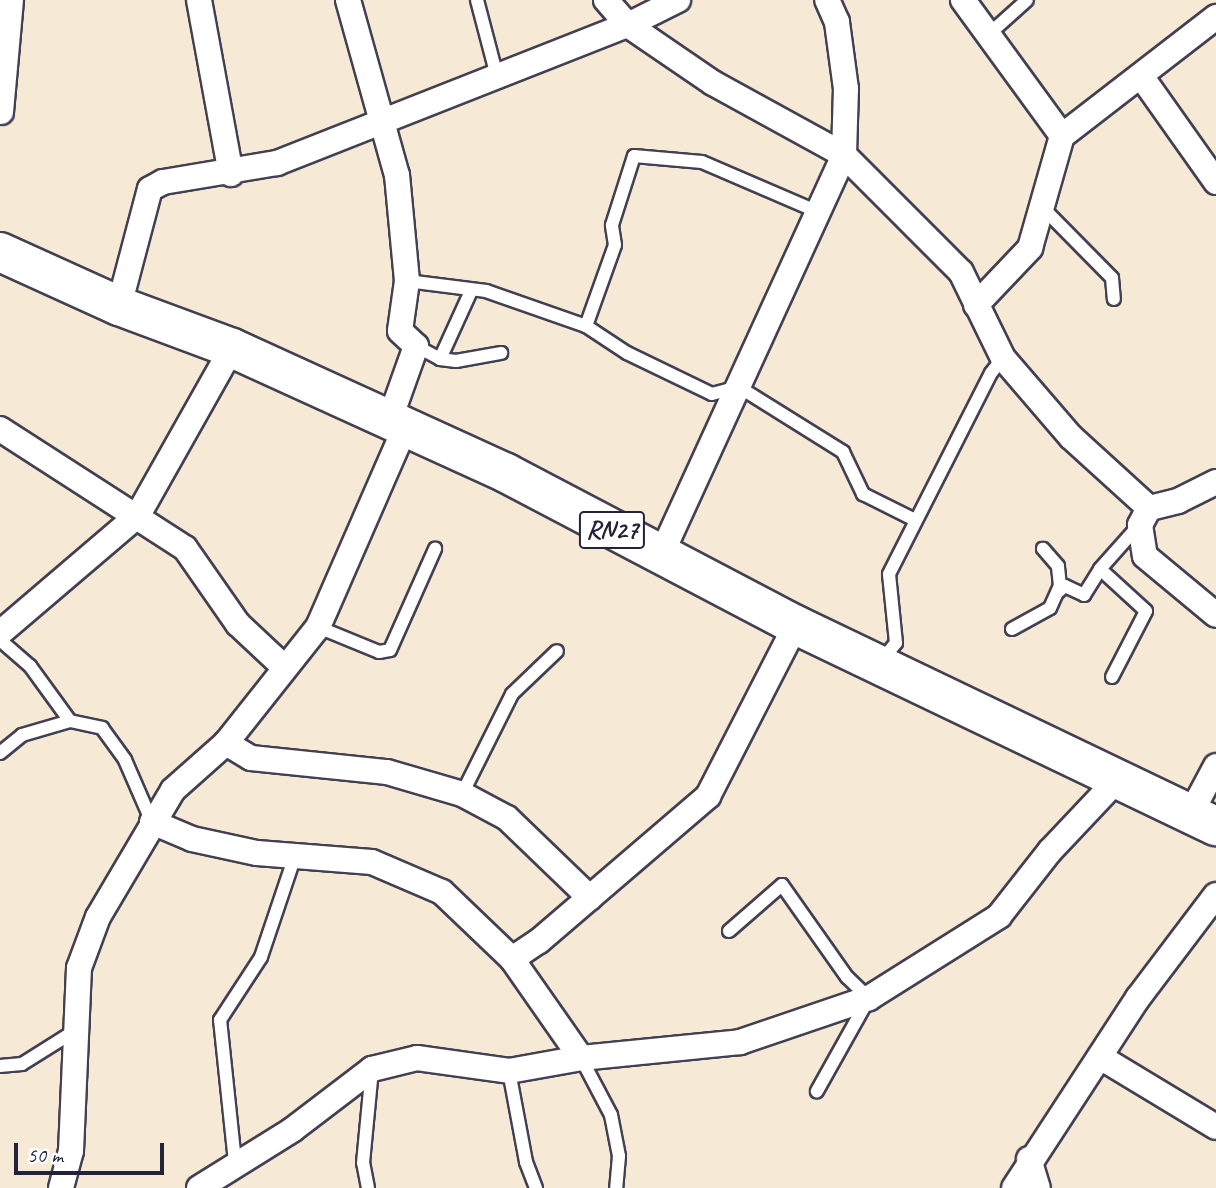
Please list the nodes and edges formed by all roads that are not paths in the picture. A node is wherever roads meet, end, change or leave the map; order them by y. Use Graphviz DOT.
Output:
graph roads {
  1 [pos="11,0"];
  2 [pos="200,0"];
  3 [pos="348,0"];
  4 [pos="477,0"];
  5 [pos="606,0"];
  6 [pos="678,0"];
  7 [pos="827,0"];
  8 [pos="963,0"];
  9 [pos="1027,0"];
  10 [pos="1216,17"];
  11 [pos="628,25"];
  12 [pos="988,35"];
  13 [pos="497,76"];
  14 [pos="1141,76"];
  15 [pos="1,112"];
  16 [pos="383,123"];
  17 [pos="1062,136"];
  18 [pos="844,155"];
  19 [pos="231,174"];
  20 [pos="1216,183"];
  21 [pos="1044,209"];
  22 [pos="818,212"];
  23 [pos="0,252"];
  24 [pos="407,281"];
  25 [pos="471,291"];
  26 [pos="1114,299"];
  27 [pos="976,305"];
  28 [pos="119,306"];
  29 [pos="586,326"];
  30 [pos="416,346"];
  31 [pos="232,348"];
  32 [pos="501,353"];
  33 [pos="1003,358"];
  34 [pos="440,359"];
  35 [pos="739,387"];
  36 [pos="398,423"];
  37 [pos="0,429"];
  38 [pos="1216,482"];
  39 [pos="138,516"];
  40 [pos="1144,516"];
  41 [pos="915,520"];
  42 [pos="435,549"];
  43 [pos="1043,549"];
  44 [pos="660,556"];
  45 [pos="1100,569"];
  46 [pos="1058,592"];
  47 [pos="1216,615"];
  48 [pos="796,625"];
  49 [pos="318,627"];
  50 [pos="1012,629"];
  51 [pos="0,633"];
  52 [pos="0,640"];
  53 [pos="557,651"];
  54 [pos="878,664"];
  55 [pos="285,668"];
  56 [pos="1112,677"];
  57 [pos="70,721"];
  58 [pos="226,743"];
  59 [pos="0,753"];
  60 [pos="1216,766"];
  61 [pos="1117,780"];
  62 [pos="461,794"];
  63 [pos="1204,820"];
  64 [pos="152,822"];
  65 [pos="295,856"];
  66 [pos="1216,895"];
  67 [pos="590,898"];
  68 [pos="729,931"];
  69 [pos="512,959"];
  70 [pos="869,998"];
  71 [pos="73,1032"];
  72 [pos="1100,1057"];
  73 [pos="582,1058"];
  74 [pos="0,1066"];
  75 [pos="372,1069"];
  76 [pos="509,1071"];
  77 [pos="817,1091"];
  78 [pos="1216,1127"];
  79 [pos="1029,1159"];
  80 [pos="236,1162"];
  81 [pos="61,1188"];
  82 [pos="199,1188"];
  83 [pos="368,1188"];
  84 [pos="536,1188"];
  85 [pos="616,1188"];
  86 [pos="1014,1188"];
  87 [pos="1038,1188"];
  1 -- 15 [label="street"];
  2 -- 19 [label="street"];
  3 -- 16 [label="street"];
  4 -- 13 [label="lane"];
  5 -- 11 [label="street"];
  6 -- 11 [label="street"];
  7 -- 18 [label="street"];
  8 -- 12 [label="street"];
  9 -- 12 [label="lane"];
  10 -- 14 [label="street"];
  11 -- 13 [label="street"];
  11 -- 18 [label="street"];
  12 -- 17 [label="street"];
  13 -- 16 [label="street"];
  14 -- 17 [label="street"];
  14 -- 20 [label="street"];
  16 -- 19 [label="street"];
  16 -- 24 [label="street"];
  17 -- 21 [label="street"];
  18 -- 22 [label="street"];
  18 -- 27 [label="street"];
  19 -- 28 [label="street"];
  21 -- 26 [label="lane"];
  21 -- 27 [label="street"];
  22 -- 29 [label="lane"];
  22 -- 35 [label="street"];
  23 -- 28 [label="main road, RN27"];
  24 -- 25 [label="lane"];
  24 -- 30 [label="street"];
  25 -- 29 [label="lane"];
  25 -- 34 [label="lane"];
  27 -- 33 [label="street"];
  28 -- 31 [label="main road, RN27"];
  29 -- 35 [label="lane"];
  30 -- 34 [label="lane"];
  30 -- 36 [label="street"];
  31 -- 36 [label="main road, RN27"];
  31 -- 39 [label="street"];
  32 -- 34 [label="lane"];
  33 -- 40 [label="street"];
  33 -- 41 [label="lane"];
  35 -- 41 [label="lane"];
  35 -- 44 [label="street"];
  36 -- 44 [label="main road, RN27"];
  36 -- 49 [label="street"];
  37 -- 39 [label="street"];
  38 -- 40 [label="street"];
  39 -- 51 [label="street"];
  39 -- 55 [label="street"];
  40 -- 45 [label="lane"];
  40 -- 47 [label="street"];
  41 -- 54 [label="lane"];
  42 -- 49 [label="lane"];
  43 -- 46 [label="lane"];
  44 -- 48 [label="main road, RN27"];
  45 -- 46 [label="lane"];
  45 -- 56 [label="lane"];
  46 -- 50 [label="lane"];
  48 -- 54 [label="main road, RN27"];
  48 -- 67 [label="street"];
  49 -- 55 [label="street"];
  52 -- 57 [label="lane"];
  53 -- 62 [label="lane"];
  54 -- 61 [label="main road, RN27"];
  55 -- 58 [label="street"];
  57 -- 59 [label="lane"];
  57 -- 64 [label="lane"];
  58 -- 62 [label="street"];
  58 -- 64 [label="street"];
  60 -- 63 [label="street"];
  61 -- 63 [label="main road, RN27"];
  61 -- 70 [label="street"];
  62 -- 67 [label="street"];
  64 -- 65 [label="street"];
  64 -- 71 [label="street"];
  65 -- 69 [label="street"];
  65 -- 80 [label="lane"];
  66 -- 72 [label="street"];
  67 -- 69 [label="street"];
  68 -- 70 [label="lane"];
  69 -- 73 [label="street"];
  70 -- 73 [label="street"];
  70 -- 77 [label="lane"];
  71 -- 74 [label="lane"];
  71 -- 81 [label="street"];
  72 -- 78 [label="street"];
  72 -- 79 [label="street"];
  73 -- 76 [label="street"];
  73 -- 85 [label="lane"];
  75 -- 76 [label="street"];
  75 -- 80 [label="street"];
  75 -- 83 [label="lane"];
  76 -- 84 [label="lane"];
  79 -- 86 [label="street"];
  79 -- 87 [label="street"];
  80 -- 82 [label="street"];
}
